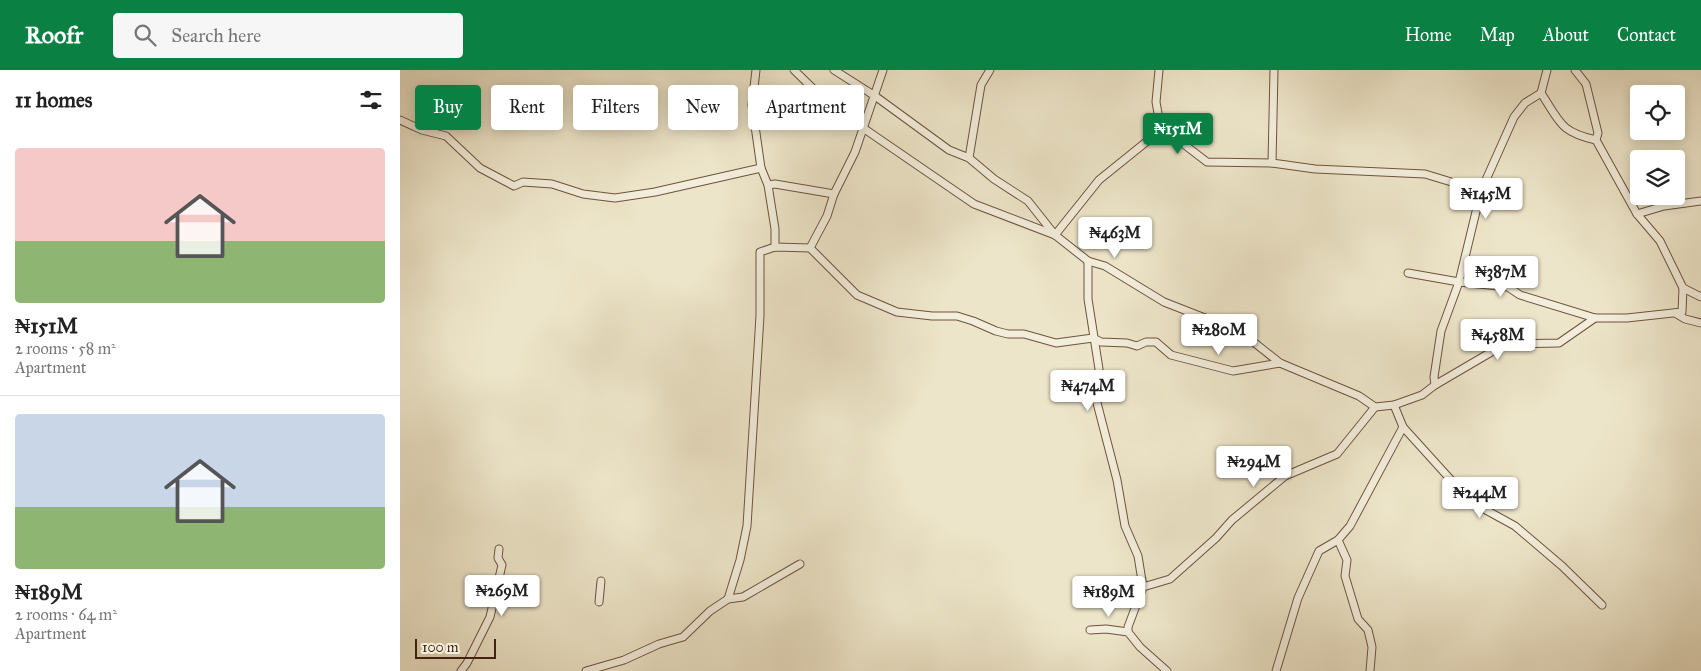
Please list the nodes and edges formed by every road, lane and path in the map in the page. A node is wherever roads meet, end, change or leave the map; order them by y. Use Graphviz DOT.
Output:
graph roads {
  1 [pos="756,70"];
  2 [pos="794,70"];
  3 [pos="834,70"];
  4 [pos="883,70"];
  5 [pos="990,70"];
  6 [pos="1159,70"];
  7 [pos="1274,70"];
  8 [pos="1547,70"];
  9 [pos="1575,70"];
  10 [pos="809,85"];
  11 [pos="1541,93"];
  12 [pos="875,96"];
  13 [pos="400,120"];
  14 [pos="864,128"];
  15 [pos="863,130"];
  16 [pos="1161,130"];
  17 [pos="1596,140"];
  18 [pos="969,158"];
  19 [pos="1272,163"];
  20 [pos="761,168"];
  21 [pos="768,185"];
  22 [pos="1481,192"];
  23 [pos="834,194"];
  24 [pos="1701,201"];
  25 [pos="1637,214"];
  26 [pos="1055,235"];
  27 [pos="775,246"];
  28 [pos="810,248"];
  29 [pos="1088,261"];
  30 [pos="1408,273"];
  31 [pos="1459,282"];
  32 [pos="1683,288"];
  33 [pos="1701,297"];
  34 [pos="1675,313"];
  35 [pos="1595,318"];
  36 [pos="1701,323"];
  37 [pos="1093,338"];
  38 [pos="1280,362"];
  39 [pos="1435,385"];
  40 [pos="1394,405"];
  41 [pos="1376,407"];
  42 [pos="1403,427"];
  43 [pos="1338,540"];
  44 [pos="499,549"];
  45 [pos="800,564"];
  46 [pos="601,580"];
  47 [pos="1143,587"];
  48 [pos="728,599"];
  49 [pos="599,602"];
  50 [pos="1602,604"];
  51 [pos="1090,630"];
  52 [pos="1128,632"];
  53 [pos="461,671"];
  54 [pos="586,671"];
  55 [pos="1168,671"];
  56 [pos="1276,671"];
  57 [pos="1370,671"];
  1 -- 20 [label="street"];
  2 -- 10 [label="street"];
  3 -- 12 [label="street"];
  4 -- 12 [label="street"];
  5 -- 18 [label="street"];
  6 -- 16 [label="street"];
  7 -- 19 [label="street"];
  8 -- 11 [label="street"];
  9 -- 17 [label="street"];
  11 -- 17 [label="street"];
  11 -- 22 [label="street"];
  12 -- 14 [label="street"];
  12 -- 18 [label="street"];
  13 -- 20 [label="street"];
  14 -- 26 [label="street"];
  15 -- 23 [label="street"];
  16 -- 19 [label="street"];
  16 -- 26 [label="street"];
  17 -- 25 [label="street"];
  18 -- 26 [label="street"];
  19 -- 22 [label="street"];
  20 -- 21 [label="street"];
  21 -- 23 [label="street"];
  21 -- 27 [label="street"];
  22 -- 31 [label="street"];
  23 -- 28 [label="street"];
  24 -- 25 [label="street"];
  25 -- 32 [label="street"];
  26 -- 29 [label="street"];
  27 -- 28 [label="street"];
  27 -- 48 [label="street"];
  28 -- 37 [label="street"];
  29 -- 37 [label="street"];
  29 -- 38 [label="street"];
  30 -- 31 [label="street"];
  31 -- 35 [label="street"];
  31 -- 39 [label="street"];
  32 -- 33 [label="street"];
  32 -- 34 [label="street"];
  34 -- 35 [label="street"];
  34 -- 36 [label="street"];
  35 -- 39 [label="street"];
  37 -- 38 [label="street"];
  37 -- 47 [label="street"];
  38 -- 41 [label="street"];
  39 -- 40 [label="street"];
  40 -- 41 [label="street"];
  40 -- 42 [label="street"];
  41 -- 47 [label="street"];
  42 -- 43 [label="street"];
  42 -- 50 [label="street"];
  43 -- 56 [label="street"];
  43 -- 57 [label="street"];
  44 -- 53 [label="street"];
  45 -- 48 [label="street"];
  46 -- 49 [label="street"];
  47 -- 52 [label="street"];
  48 -- 54 [label="street"];
  51 -- 52 [label="street"];
  52 -- 55 [label="street"];
}
